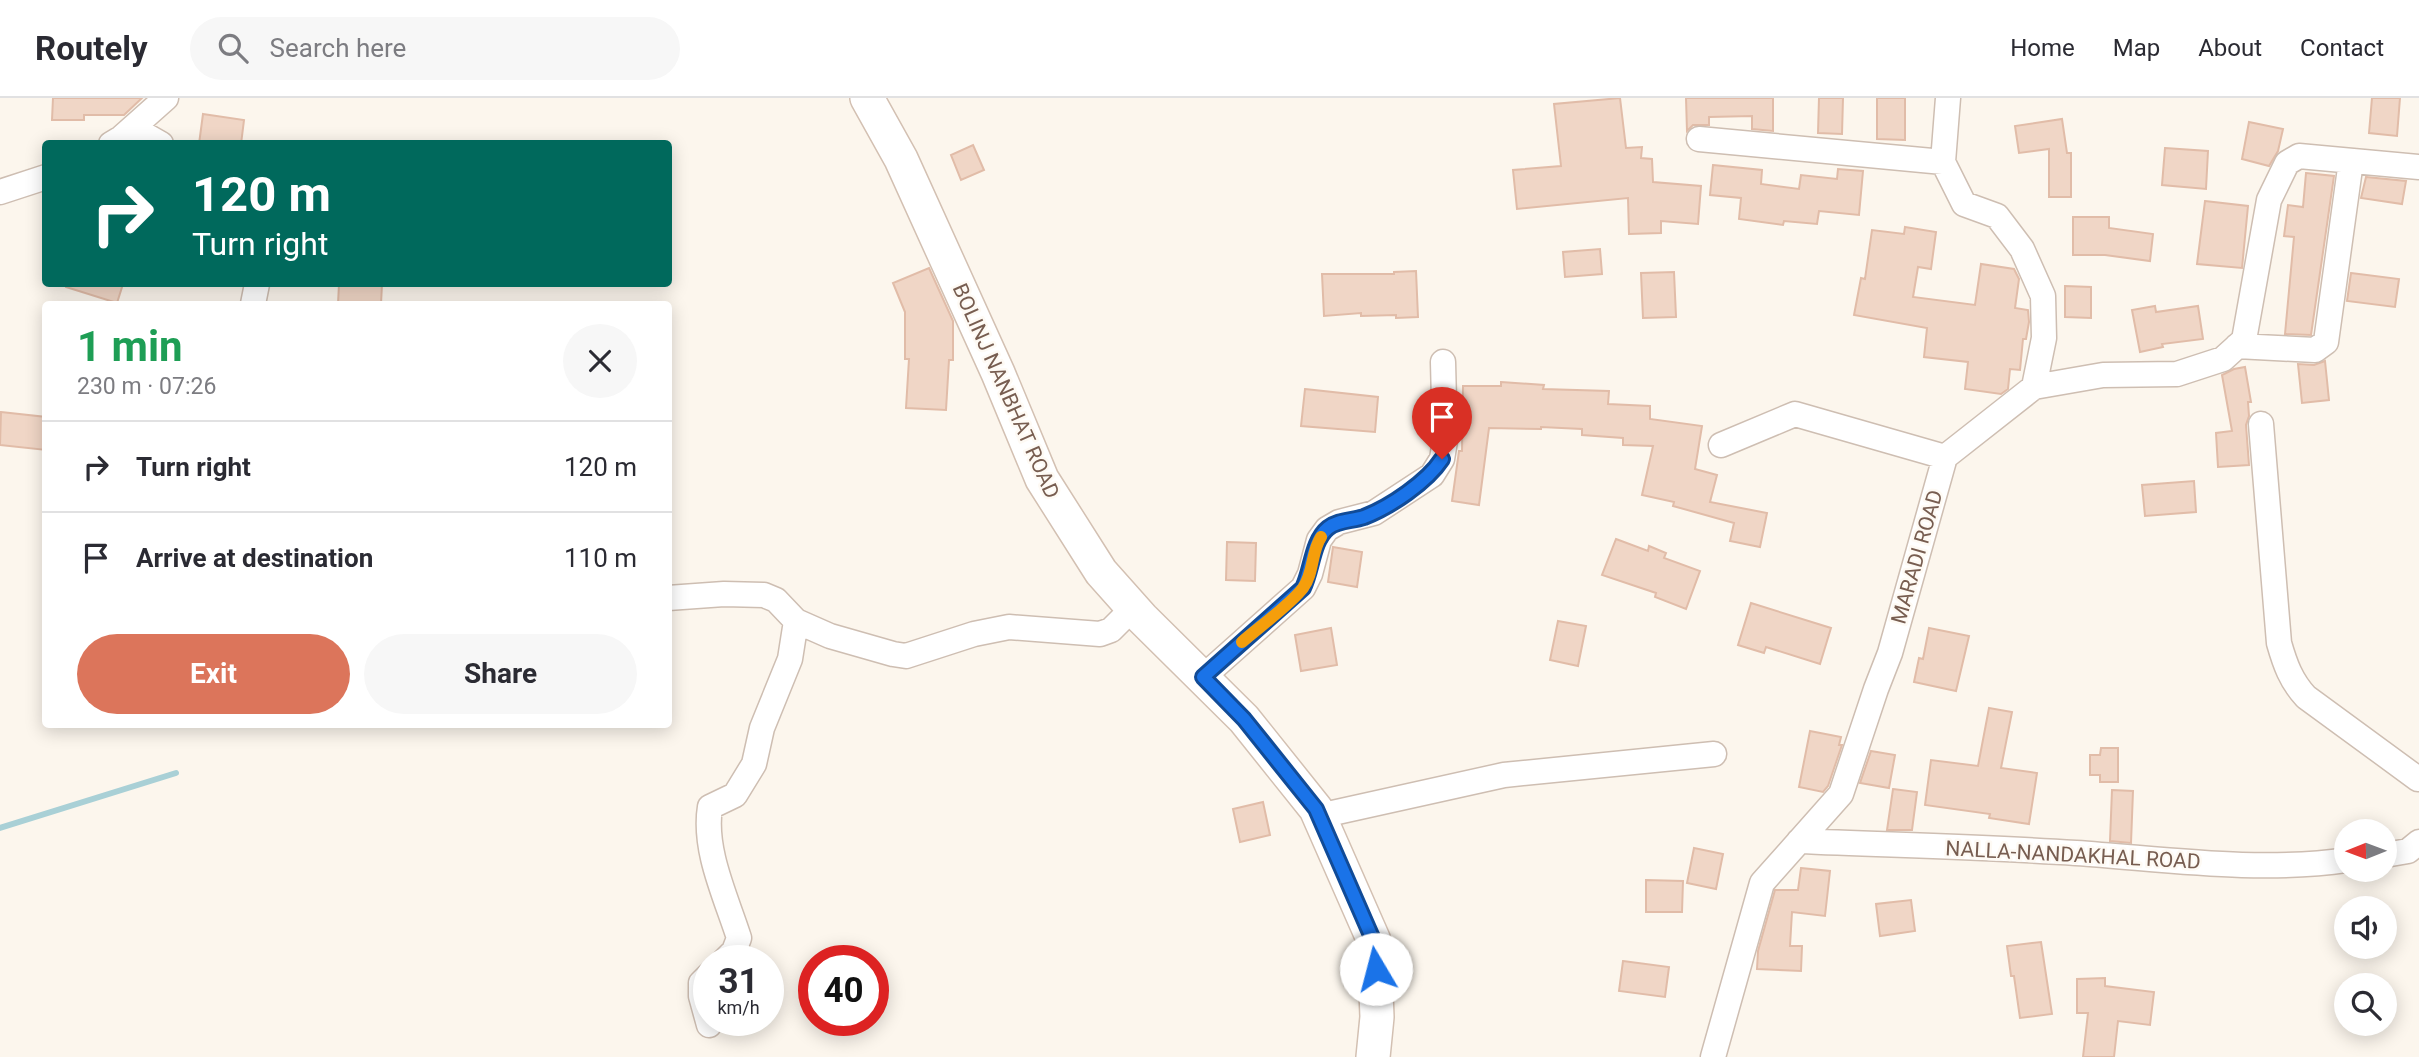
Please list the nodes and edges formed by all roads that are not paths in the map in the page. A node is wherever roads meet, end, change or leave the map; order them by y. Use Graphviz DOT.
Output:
graph roads {
  1 [pos="166,98"];
  2 [pos="867,98"];
  3 [pos="1948,98"];
  4 [pos="133,128"];
  5 [pos="1699,139"];
  6 [pos="116,140"];
  7 [pos="153,140"];
  8 [pos="2351,161"];
  9 [pos="1943,162"];
  10 [pos="2419,167"];
  11 [pos="42,178"];
  12 [pos="0,192"];
  13 [pos="2237,346"];
  14 [pos="1443,362"];
  15 [pos="2034,387"];
  16 [pos="2261,424"];
  17 [pos="1721,445"];
  18 [pos="1945,457"];
  19 [pos="672,598"];
  20 [pos="1133,608"];
  21 [pos="796,621"];
  22 [pos="1203,677"];
  23 [pos="1714,754"];
  24 [pos="2419,780"];
  25 [pos="1319,816"];
  26 [pos="1799,841"];
  27 [pos="2419,842"];
  28 [pos="2398,853"];
  29 [pos="2334,862"];
  30 [pos="736,945"];
  31 [pos="1373,1057"];
  32 [pos="1713,1057"];
  1 -- 4 [label="street"];
  2 -- 20 [label="street, BOLINJ NANBHAT ROAD"];
  3 -- 9 [label="street"];
  4 -- 6 [label="street"];
  4 -- 7 [label="street"];
  5 -- 9 [label="street"];
  8 -- 10 [label="street"];
  8 -- 13 [label="street"];
  8 -- 13 [label="street"];
  9 -- 15 [label="street"];
  11 -- 12 [label="street"];
  13 -- 15 [label="street"];
  14 -- 22 [label="street"];
  15 -- 18 [label="street"];
  16 -- 24 [label="street"];
  17 -- 18 [label="street"];
  18 -- 26 [label="street, MARADI ROAD"];
  19 -- 21 [label="street"];
  20 -- 21 [label="street"];
  20 -- 22 [label="street, BOLINJ NANBHAT ROAD"];
  21 -- 30 [label="street"];
  22 -- 25 [label="street, BOLINJ NANBHAT ROAD"];
  23 -- 25 [label="street"];
  25 -- 31 [label="street, BOLINJ NANBHAT ROAD"];
  26 -- 29 [label="street, NALLA-NANDAKHAL ROAD"];
  26 -- 32 [label="street, MARADI ROAD"];
  27 -- 28 [label="street"];
}
